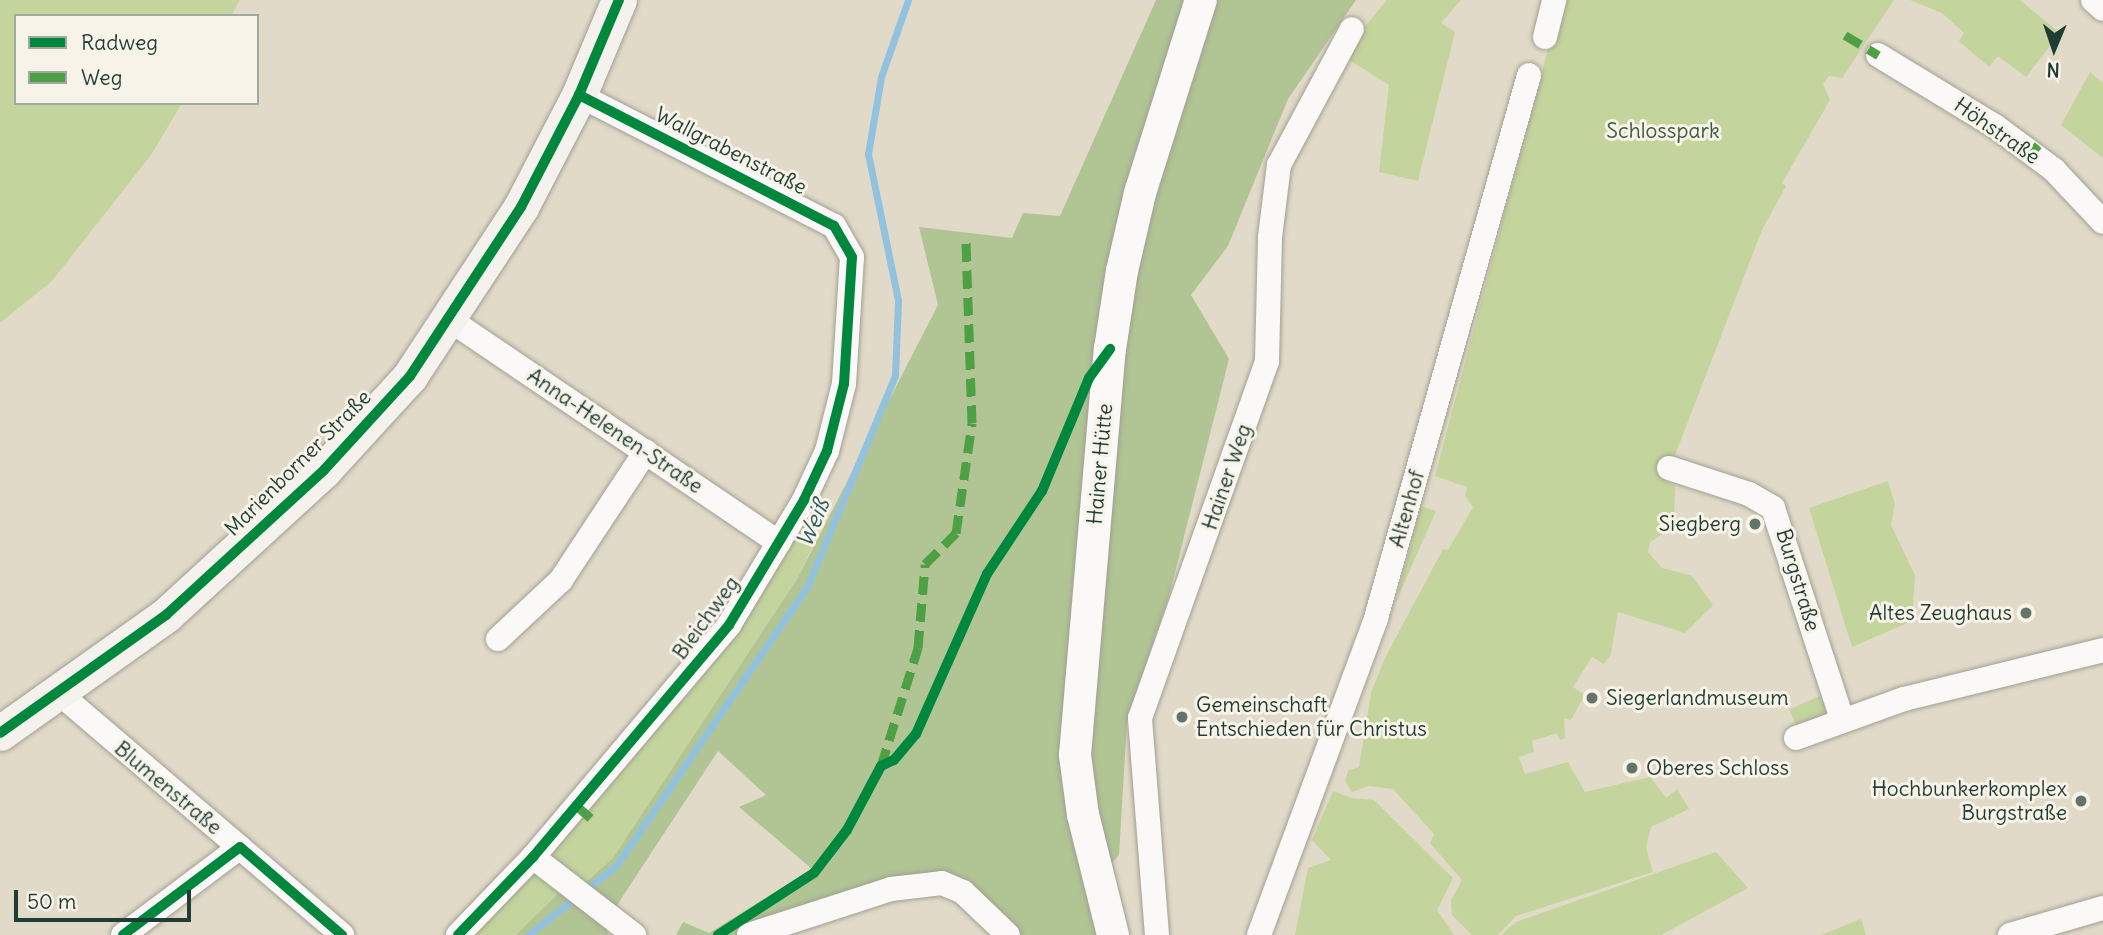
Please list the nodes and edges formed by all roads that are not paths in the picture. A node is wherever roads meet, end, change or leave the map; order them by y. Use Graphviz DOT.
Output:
graph roads {
  1 [pos="619,0"];
  2 [pos="1201,0"];
  3 [pos="1554,0"];
  4 [pos="2093,0"];
  5 [pos="2103,9"];
  6 [pos="1352,29"];
  7 [pos="1545,37"];
  8 [pos="1878,55"];
  9 [pos="1529,75"];
  10 [pos="579,95"];
  11 [pos="2103,222"];
  12 [pos="852,257"];
  13 [pos="450,320"];
  14 [pos="646,452"];
  15 [pos="1670,468"];
  16 [pos="779,543"];
  17 [pos="498,639"];
  18 [pos="2103,650"];
  19 [pos="60,694"];
  20 [pos="1842,719"];
  21 [pos="0,733"];
  22 [pos="1796,738"];
  23 [pos="240,847"];
  24 [pos="533,857"];
  25 [pos="2103,908"];
  26 [pos="624,928"];
  27 [pos="123,935"];
  28 [pos="342,935"];
  29 [pos="458,935"];
  30 [pos="749,935"];
  31 [pos="1009,935"];
  32 [pos="1113,935"];
  33 [pos="1157,935"];
  34 [pos="1259,935"];
  35 [pos="2010,935"];
  1 -- 10 [label="main road, Marienborner Straße"];
  2 -- 32 [label="street, Hainer Hütte"];
  3 -- 7 [label="street"];
  4 -- 5 [label="street"];
  6 -- 33 [label="street, Hainer Weg"];
  8 -- 11 [label="street, Höhstraße"];
  9 -- 34 [label="street, Altenhof"];
  10 -- 12 [label="street, Wallgrabenstraße"];
  10 -- 13 [label="main road, Marienborner Straße"];
  12 -- 16 [label="street, Bleichweg"];
  13 -- 14 [label="street, Anna-Helenen-Straße"];
  13 -- 19 [label="main road, Marienborner Straße"];
  14 -- 16 [label="street, Anna-Helenen-Straße"];
  14 -- 17 [label="street"];
  15 -- 20 [label="street, Burgstraße"];
  16 -- 24 [label="street, Bleichweg"];
  18 -- 20 [label="street"];
  19 -- 21 [label="main road, Marienborner Straße"];
  19 -- 23 [label="street, Blumenstraße"];
  20 -- 22 [label="street"];
  23 -- 27 [label="street"];
  23 -- 28 [label="street, Blumenstraße"];
  24 -- 26 [label="street"];
  24 -- 29 [label="street, Bleichweg"];
  25 -- 35 [label="street"];
  30 -- 31 [label="street"];
}
